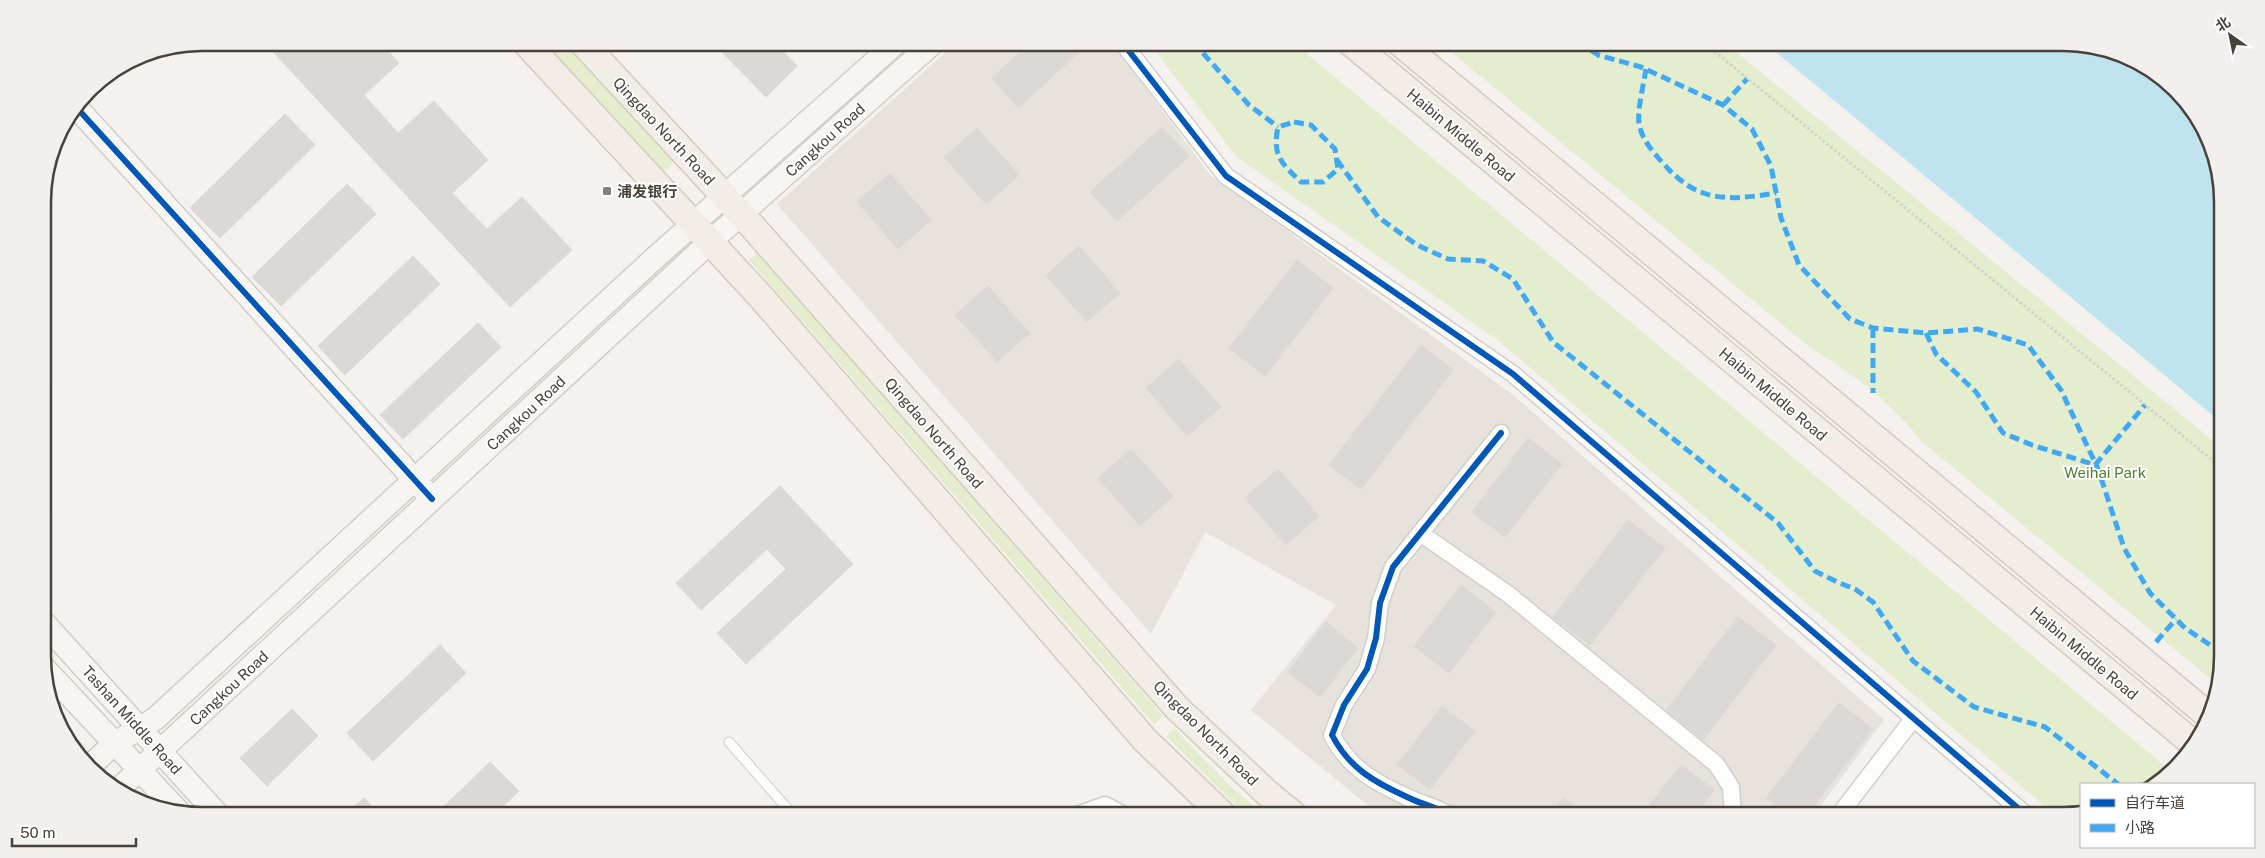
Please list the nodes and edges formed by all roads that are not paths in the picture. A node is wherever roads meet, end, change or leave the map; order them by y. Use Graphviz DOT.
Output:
graph roads {
  1 [pos="1129,51"];
  2 [pos="1361,51"];
  3 [pos="1409,51"];
  4 [pos="534,52"];
  5 [pos="591,52"];
  6 [pos="887,52"];
  7 [pos="922,52"];
  8 [pos="81,112"];
  9 [pos="732,205"];
  10 [pos="694,222"];
  11 [pos="711,241"];
  12 [pos="1501,433"];
  13 [pos="414,480"];
  14 [pos="432,499"];
  15 [pos="1420,533"];
  16 [pos="51,631"];
  17 [pos="53,678"];
  18 [pos="2203,710"];
  19 [pos="1913,719"];
  20 [pos="140,729"];
  21 [pos="2188,739"];
  22 [pos="115,742"];
  23 [pos="729,742"];
  24 [pos="160,752"];
  25 [pos="95,761"];
  26 [pos="139,771"];
  27 [pos="124,784"];
  28 [pos="171,803"];
  29 [pos="1215,806"];
  30 [pos="1284,806"];
  31 [pos="1428,806"];
  32 [pos="1732,806"];
  33 [pos="1846,806"];
  34 [pos="2015,806"];
  35 [pos="210,807"];
  36 [pos="787,807"];
  1 -- 19 [label="street"];
  2 -- 21 [label="main road, Haibin Middle Road"];
  3 -- 18 [label="main road, Haibin Middle Road"];
  4 -- 10 [label="main road"];
  5 -- 9 [label="main road, Qingdao North Road"];
  6 -- 9 [label="main road, Cangkou Road"];
  7 -- 9 [label="main road, Cangkou Road"];
  8 -- 13 [label="main road"];
  9 -- 10 [label="main road, Cangkou Road"];
  9 -- 11 [label="main road, Cangkou Road"];
  9 -- 30 [label="main road, Qingdao North Road"];
  10 -- 11 [label="main road"];
  10 -- 13 [label="main road, Cangkou Road"];
  11 -- 14 [label="main road, Cangkou Road"];
  11 -- 29 [label="main road"];
  12 -- 15 [label="street"];
  13 -- 14 [label="main road"];
  13 -- 20 [label="main road, Cangkou Road"];
  14 -- 24 [label="main road, Cangkou Road"];
  15 -- 31 [label="street"];
  15 -- 32 [label="street"];
  16 -- 20 [label="main road, Tashan Middle Road"];
  17 -- 22 [label="main road, Tashan Middle Road"];
  19 -- 33 [label="street"];
  19 -- 34 [label="street"];
  20 -- 22 [label="main road, Cangkou Road"];
  20 -- 24 [label="main road, Tashan Middle Road"];
  22 -- 25 [label="main road, Cangkou Road"];
  22 -- 26 [label="main road, Tashan Middle Road"];
  23 -- 36 [label="lane"];
  24 -- 26 [label="main road, Cangkou Road"];
  24 -- 35 [label="main road, Tashan Middle Road"];
  26 -- 27 [label="main road, Cangkou Road"];
  26 -- 28 [label="main road, Tashan Middle Road"];
}
